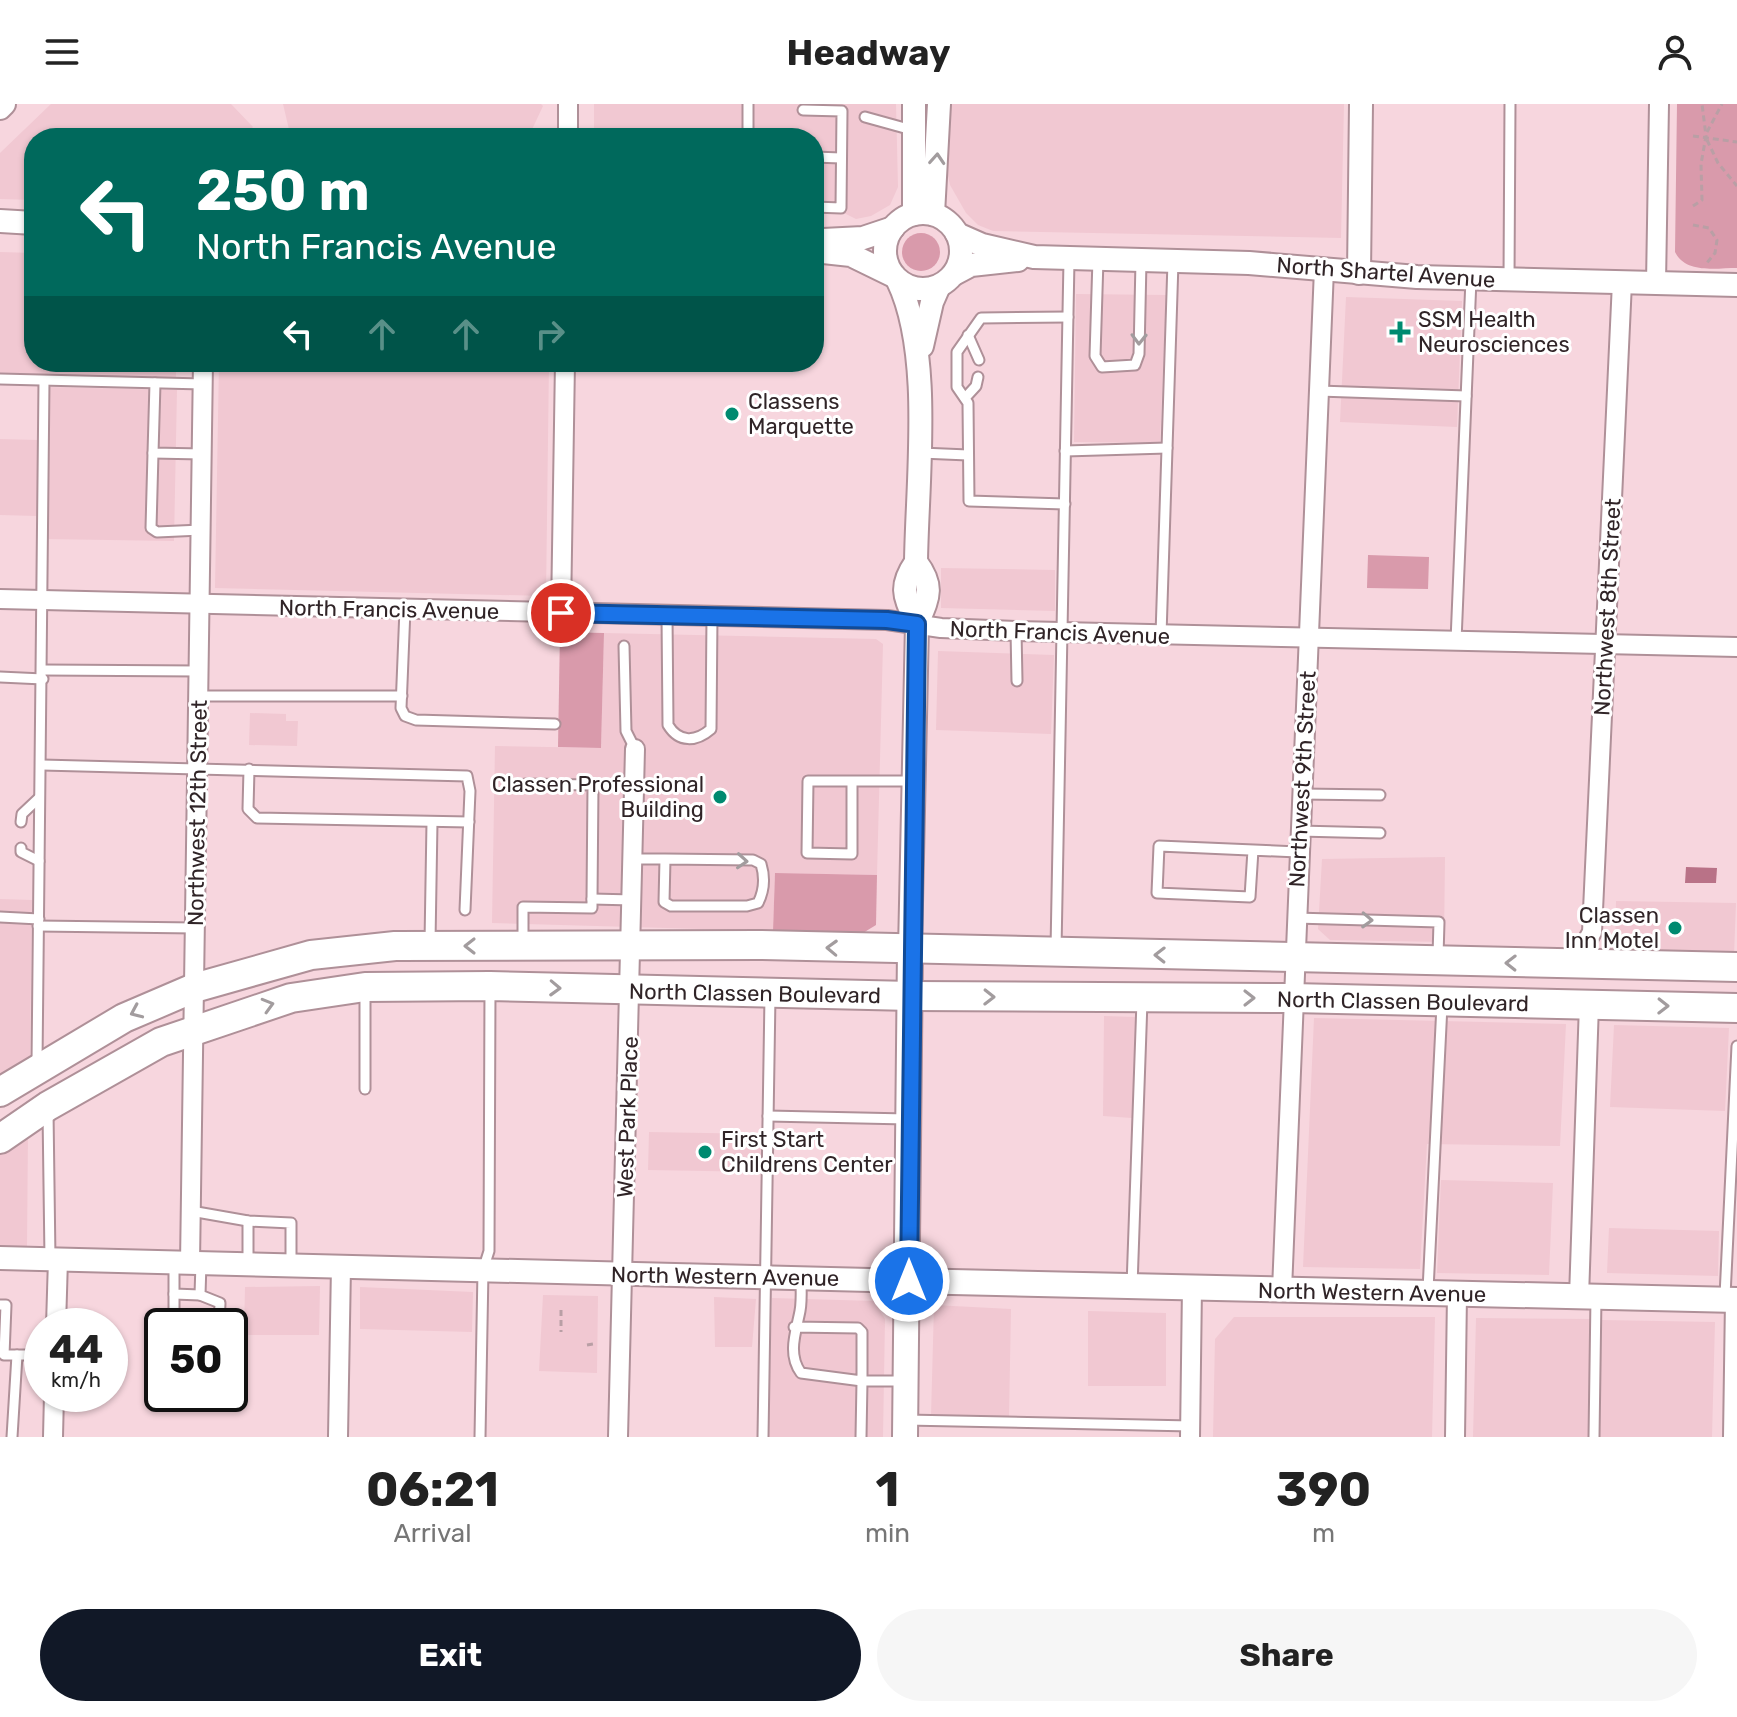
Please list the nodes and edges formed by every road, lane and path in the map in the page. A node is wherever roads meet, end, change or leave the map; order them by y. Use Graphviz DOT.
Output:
graph roads {
  1 [pos="568,104"];
  2 [pos="914,104"];
  3 [pos="939,104"];
  4 [pos="1361,104"];
  5 [pos="1510,104"];
  6 [pos="1659,104"];
  7 [pos="1702,104"];
  8 [pos="1722,104"];
  9 [pos="750,107"];
  10 [pos="803,110"];
  11 [pos="865,117"];
  12 [pos="568,128"];
  13 [pos="749,128"];
  14 [pos="914,131"];
  15 [pos="1693,136"];
  16 [pos="1706,136"];
  17 [pos="1737,142"];
  18 [pos="824,157"];
  19 [pos="841,158"];
  20 [pos="1737,186"];
  21 [pos="1693,206"];
  22 [pos="824,207"];
  23 [pos="924,214"];
  24 [pos="0,221"];
  25 [pos="24,222"];
  26 [pos="1693,225"];
  27 [pos="893,228"];
  28 [pos="957,234"];
  29 [pos="824,240"];
  30 [pos="824,252"];
  31 [pos="1034,257"];
  32 [pos="1069,258"];
  33 [pos="1098,259"];
  34 [pos="1141,261"];
  35 [pos="1173,262"];
  36 [pos="1706,264"];
  37 [pos="1324,269"];
  38 [pos="1359,273"];
  39 [pos="896,278"];
  40 [pos="1471,279"];
  41 [pos="1509,279"];
  42 [pos="947,280"];
  43 [pos="1622,282"];
  44 [pos="1656,283"];
  45 [pos="1737,285"];
  46 [pos="1068,317"];
  47 [pos="968,335"];
  48 [pos="919,355"];
  49 [pos="979,360"];
  50 [pos="203,372"];
  51 [pos="565,372"];
  52 [pos="978,377"];
  53 [pos="0,379"];
  54 [pos="44,381"];
  55 [pos="155,383"];
  56 [pos="203,384"];
  57 [pos="1319,391"];
  58 [pos="1466,396"];
  59 [pos="965,398"];
  60 [pos="1167,448"];
  61 [pos="1065,451"];
  62 [pos="153,453"];
  63 [pos="918,453"];
  64 [pos="202,454"];
  65 [pos="968,455"];
  66 [pos="1065,504"];
  67 [pos="201,530"];
  68 [pos="0,599"];
  69 [pos="41,600"];
  70 [pos="200,604"];
  71 [pos="405,609"];
  72 [pos="561,613"];
  73 [pos="667,615"];
  74 [pos="712,616"];
  75 [pos="917,624"];
  76 [pos="1016,631"];
  77 [pos="1062,632"];
  78 [pos="1161,635"];
  79 [pos="1308,639"];
  80 [pos="1456,641"];
  81 [pos="1606,644"];
  82 [pos="624,646"];
  83 [pos="1737,647"];
  84 [pos="199,671"];
  85 [pos="43,674"];
  86 [pos="0,677"];
  87 [pos="1017,681"];
  88 [pos="198,696"];
  89 [pos="402,696"];
  90 [pos="555,724"];
  91 [pos="635,749"];
  92 [pos="42,765"];
  93 [pos="197,767"];
  94 [pos="249,769"];
  95 [pos="852,781"];
  96 [pos="915,781"];
  97 [pos="525,784"];
  98 [pos="593,785"];
  99 [pos="635,785"];
  100 [pos="1301,794"];
  101 [pos="1380,795"];
  102 [pos="39,798"];
  103 [pos="21,822"];
  104 [pos="432,822"];
  105 [pos="469,822"];
  106 [pos="1299,831"];
  107 [pos="1380,833"];
  108 [pos="21,848"];
  109 [pos="1253,850"];
  110 [pos="1298,852"];
  111 [pos="634,859"];
  112 [pos="665,859"];
  113 [pos="39,861"];
  114 [pos="592,899"];
  115 [pos="633,900"];
  116 [pos="465,910"];
  117 [pos="0,917"];
  118 [pos="1295,918"];
  119 [pos="38,923"];
  120 [pos="195,928"];
  121 [pos="1592,932"];
  122 [pos="430,946"];
  123 [pos="523,946"];
  124 [pos="632,947"];
  125 [pos="910,950"];
  126 [pos="1056,953"];
  127 [pos="1294,958"];
  128 [pos="1438,961"];
  129 [pos="1554,964"];
  130 [pos="1617,965"];
  131 [pos="1737,967"];
  132 [pos="490,986"];
  133 [pos="365,987"];
  134 [pos="194,988"];
  135 [pos="630,990"];
  136 [pos="770,993"];
  137 [pos="911,996"];
  138 [pos="1142,998"];
  139 [pos="1292,998"];
  140 [pos="1442,1002"];
  141 [pos="1589,1004"];
  142 [pos="1737,1008"];
  143 [pos="194,1030"];
  144 [pos="1737,1046"];
  145 [pos="37,1067"];
  146 [pos="365,1089"];
  147 [pos="0,1092"];
  148 [pos="48,1106"];
  149 [pos="768,1116"];
  150 [pos="910,1119"];
  151 [pos="0,1139"];
  152 [pos="191,1211"];
  153 [pos="248,1221"];
  154 [pos="0,1258"];
  155 [pos="54,1259"];
  156 [pos="188,1263"];
  157 [pos="248,1264"];
  158 [pos="291,1265"];
  159 [pos="341,1266"];
  160 [pos="483,1270"];
  161 [pos="623,1273"];
  162 [pos="766,1277"];
  163 [pos="801,1278"];
  164 [pos="909,1281"];
  165 [pos="1132,1286"];
  166 [pos="1192,1287"];
  167 [pos="1282,1290"];
  168 [pos="1428,1293"];
  169 [pos="174,1294"];
  170 [pos="1457,1294"];
  171 [pos="200,1295"];
  172 [pos="1588,1297"];
  173 [pos="1732,1300"];
  174 [pos="0,1305"];
  175 [pos="55,1308"];
  176 [pos="174,1308"];
  177 [pos="220,1308"];
  178 [pos="561,1310"];
  179 [pos="794,1327"];
  180 [pos="561,1332"];
  181 [pos="593,1344"];
  182 [pos="587,1345"];
  183 [pos="2,1355"];
  184 [pos="17,1355"];
  185 [pos="24,1355"];
  186 [pos="862,1381"];
  187 [pos="907,1381"];
  188 [pos="54,1412"];
  189 [pos="1046,1423"];
  190 [pos="906,1428"];
  191 [pos="0,1429"];
  192 [pos="1190,1432"];
  193 [pos="13,1433"];
  194 [pos="53,1437"];
  195 [pos="338,1437"];
  196 [pos="480,1437"];
  197 [pos="618,1437"];
  198 [pos="763,1437"];
  199 [pos="861,1437"];
  200 [pos="1046,1437"];
  201 [pos="1455,1437"];
  202 [pos="1594,1437"];
  203 [pos="1733,1437"];
  1 -- 12 [label="street"];
  2 -- 14 [label="street"];
  23 -- 3 [label="street, one-way"];
  4 -- 38 [label="street"];
  5 -- 41 [label="lane"];
  6 -- 44 [label="street"];
  7 -- 16 [label="path"];
  8 -- 16 [label="path"];
  9 -- 13 [label="lane"];
  10 -- 19 [label="lane"];
  11 -- 14 [label="lane"];
  14 -- 23 [label="street"];
  15 -- 16 [label="path"];
  16 -- 17 [label="path"];
  16 -- 20 [label="path"];
  16 -- 21 [label="path"];
  18 -- 19 [label="lane"];
  19 -- 22 [label="lane"];
  23 -- 27 [label="street"];
  23 -- 28 [label="street"];
  24 -- 25 [label="street"];
  26 -- 36 [label="path"];
  27 -- 29 [label="street"];
  27 -- 39 [label="street"];
  28 -- 31 [label="street, North Shartel Avenue"];
  28 -- 42 [label="street"];
  30 -- 39 [label="street"];
  31 -- 32 [label="street, North Shartel Avenue"];
  31 -- 42 [label="street, North Shartel Avenue"];
  32 -- 33 [label="street, North Shartel Avenue"];
  32 -- 46 [label="lane"];
  33 -- 34 [label="street, North Shartel Avenue"];
  34 -- 33 [label="lane, one-way"];
  34 -- 35 [label="street, North Shartel Avenue"];
  35 -- 37 [label="street, North Shartel Avenue"];
  35 -- 60 [label="lane"];
  37 -- 38 [label="street, North Shartel Avenue"];
  37 -- 57 [label="street, Northwest 9th Street"];
  38 -- 40 [label="street, North Shartel Avenue"];
  39 -- 42 [label="street"];
  39 -- 48 [label="street"];
  40 -- 41 [label="street, North Shartel Avenue"];
  40 -- 58 [label="lane"];
  41 -- 43 [label="street, North Shartel Avenue"];
  42 -- 48 [label="street"];
  43 -- 44 [label="street, North Shartel Avenue"];
  43 -- 81 [label="street, Northwest 8th Street"];
  44 -- 45 [label="street, North Shartel Avenue"];
  46 -- 47 [label="lane"];
  46 -- 61 [label="lane"];
  47 -- 49 [label="lane"];
  47 -- 59 [label="lane"];
  48 -- 63 [label="street"];
  50 -- 56 [label="street, Northwest 12th Street"];
  51 -- 72 [label="street"];
  52 -- 59 [label="lane"];
  53 -- 54 [label="lane"];
  54 -- 55 [label="lane"];
  54 -- 69 [label="lane"];
  55 -- 56 [label="lane"];
  55 -- 62 [label="lane"];
  56 -- 64 [label="street, Northwest 12th Street"];
  57 -- 58 [label="lane"];
  57 -- 79 [label="street, Northwest 9th Street"];
  58 -- 80 [label="lane"];
  59 -- 65 [label="lane"];
  60 -- 61 [label="lane"];
  60 -- 78 [label="lane"];
  61 -- 66 [label="lane"];
  62 -- 64 [label="lane"];
  62 -- 67 [label="lane"];
  63 -- 65 [label="lane"];
  63 -- 75 [label="street"];
  64 -- 67 [label="street, Northwest 12th Street"];
  65 -- 66 [label="lane"];
  66 -- 77 [label="lane"];
  67 -- 70 [label="street, Northwest 12th Street"];
  68 -- 69 [label="street, North Francis Avenue"];
  69 -- 70 [label="street, North Francis Avenue"];
  69 -- 85 [label="lane"];
  70 -- 71 [label="street, North Francis Avenue"];
  70 -- 84 [label="street, Northwest 12th Street"];
  71 -- 72 [label="street, North Francis Avenue"];
  71 -- 89 [label="lane"];
  72 -- 73 [label="street, North Francis Avenue"];
  73 -- 74 [label="street, North Francis Avenue"];
  73 -- 74 [label="lane"];
  74 -- 75 [label="street, North Francis Avenue"];
  75 -- 76 [label="street, North Francis Avenue"];
  75 -- 96 [label="street"];
  76 -- 77 [label="street, North Francis Avenue"];
  76 -- 87 [label="lane"];
  77 -- 78 [label="street, North Francis Avenue"];
  77 -- 126 [label="lane"];
  78 -- 79 [label="street, North Francis Avenue"];
  79 -- 80 [label="street, North Francis Avenue"];
  79 -- 100 [label="street, Northwest 9th Street"];
  80 -- 81 [label="street, North Francis Avenue"];
  81 -- 83 [label="street, North Francis Avenue"];
  81 -- 121 [label="street, Northwest 8th Street"];
  82 -- 91 [label="lane"];
  84 -- 85 [label="lane"];
  84 -- 88 [label="street, Northwest 12th Street"];
  85 -- 86 [label="lane"];
  85 -- 92 [label="lane"];
  88 -- 89 [label="lane"];
  88 -- 93 [label="street, Northwest 12th Street"];
  89 -- 90 [label="lane"];
  91 -- 99 [label="street, West Park Place"];
  92 -- 93 [label="lane"];
  92 -- 102 [label="lane"];
  93 -- 94 [label="lane"];
  93 -- 120 [label="street, Northwest 12th Street"];
  94 -- 104 [label="lane"];
  94 -- 105 [label="lane"];
  95 -- 95 [label="lane"];
  95 -- 96 [label="lane"];
  96 -- 125 [label="street"];
  97 -- 98 [label="lane"];
  98 -- 99 [label="lane"];
  98 -- 114 [label="lane"];
  99 -- 111 [label="street, West Park Place"];
  100 -- 101 [label="lane"];
  100 -- 106 [label="street, Northwest 9th Street"];
  102 -- 103 [label="lane"];
  102 -- 113 [label="lane"];
  104 -- 105 [label="lane"];
  104 -- 122 [label="lane"];
  105 -- 116 [label="lane"];
  106 -- 107 [label="lane"];
  106 -- 110 [label="street, Northwest 9th Street"];
  108 -- 113 [label="lane"];
  109 -- 109 [label="lane"];
  109 -- 110 [label="lane"];
  110 -- 118 [label="street, Northwest 9th Street"];
  111 -- 112 [label="lane"];
  111 -- 115 [label="street, West Park Place"];
  112 -- 112 [label="lane, one-way"];
  113 -- 119 [label="lane"];
  114 -- 115 [label="lane"];
  114 -- 123 [label="lane"];
  115 -- 124 [label="street, West Park Place"];
  117 -- 119 [label="lane"];
  118 -- 127 [label="street, Northwest 9th Street"];
  118 -- 128 [label="lane, one-way"];
  119 -- 120 [label="lane"];
  119 -- 145 [label="lane"];
  120 -- 134 [label="street, Northwest 12th Street"];
  121 -- 129 [label="street"];
  121 -- 130 [label="street"];
  123 -- 122 [label="main road, North Classen Boulevard, one-way"];
  122 -- 134 [label="main road, North Classen Boulevard"];
  123 -- 124 [label="main road, North Classen Boulevard"];
  125 -- 124 [label="main road, North Classen Boulevard, one-way"];
  124 -- 135 [label="street, West Park Place"];
  125 -- 126 [label="main road, North Classen Boulevard"];
  125 -- 137 [label="main road"];
  127 -- 126 [label="main road, North Classen Boulevard, one-way"];
  127 -- 128 [label="main road, North Classen Boulevard"];
  127 -- 139 [label="street, Northwest 9th Street"];
  129 -- 128 [label="main road, North Classen Boulevard, one-way"];
  129 -- 130 [label="main road, North Classen Boulevard"];
  130 -- 131 [label="main road, North Classen Boulevard"];
  132 -- 133 [label="main road, North Classen Boulevard"];
  132 -- 135 [label="main road, North Classen Boulevard, one-way"];
  132 -- 160 [label="lane"];
  143 -- 133 [label="main road, North Classen Boulevard, one-way"];
  133 -- 146 [label="lane"];
  134 -- 143 [label="street, Northwest 12th Street"];
  134 -- 145 [label="main road, North Classen Boulevard, one-way"];
  135 -- 136 [label="main road, North Classen Boulevard"];
  135 -- 161 [label="street, West Park Place"];
  136 -- 137 [label="main road, North Classen Boulevard"];
  136 -- 149 [label="lane"];
  137 -- 138 [label="main road, North Classen Boulevard, one-way"];
  137 -- 150 [label="main road"];
  138 -- 139 [label="main road, North Classen Boulevard, one-way"];
  138 -- 165 [label="lane"];
  139 -- 140 [label="main road, North Classen Boulevard"];
  139 -- 167 [label="street, Northwest 9th Street"];
  140 -- 141 [label="main road, North Classen Boulevard"];
  140 -- 168 [label="lane"];
  141 -- 142 [label="main road, North Classen Boulevard, one-way"];
  141 -- 172 [label="street"];
  143 -- 148 [label="main road, North Classen Boulevard"];
  143 -- 152 [label="street, Northwest 12th Street"];
  144 -- 173 [label="lane"];
  145 -- 147 [label="main road, North Classen Boulevard"];
  148 -- 151 [label="main road, North Classen Boulevard"];
  148 -- 155 [label="lane"];
  149 -- 150 [label="lane"];
  149 -- 162 [label="lane"];
  150 -- 164 [label="main road"];
  152 -- 153 [label="lane"];
  152 -- 156 [label="street, Northwest 12th Street"];
  153 -- 157 [label="lane"];
  153 -- 158 [label="lane"];
  154 -- 155 [label="street, North Western Avenue"];
  155 -- 156 [label="street, North Western Avenue"];
  155 -- 175 [label="street"];
  156 -- 157 [label="street, North Western Avenue"];
  156 -- 169 [label="lane"];
  156 -- 171 [label="lane"];
  157 -- 158 [label="street, North Western Avenue"];
  158 -- 159 [label="street, North Western Avenue"];
  159 -- 160 [label="street, North Western Avenue"];
  159 -- 195 [label="street"];
  160 -- 161 [label="street, North Western Avenue"];
  160 -- 196 [label="lane"];
  161 -- 162 [label="street, North Western Avenue"];
  161 -- 197 [label="street, West Park Place"];
  162 -- 163 [label="street, North Western Avenue"];
  162 -- 198 [label="lane"];
  163 -- 164 [label="street, North Western Avenue"];
  163 -- 179 [label="lane"];
  164 -- 165 [label="main road, North Western Avenue"];
  164 -- 187 [label="main road"];
  165 -- 166 [label="main road, North Western Avenue"];
  166 -- 167 [label="main road, North Western Avenue"];
  166 -- 192 [label="street"];
  167 -- 168 [label="main road, North Western Avenue"];
  168 -- 170 [label="main road, North Western Avenue"];
  169 -- 171 [label="lane"];
  169 -- 176 [label="lane"];
  170 -- 172 [label="main road, North Western Avenue"];
  170 -- 201 [label="street"];
  171 -- 177 [label="lane"];
  172 -- 173 [label="main road, North Western Avenue"];
  172 -- 202 [label="lane"];
  173 -- 203 [label="street"];
  174 -- 183 [label="lane"];
  178 -- 180 [label="path"];
  179 -- 186 [label="lane"];
  179 -- 186 [label="lane"];
  181 -- 182 [label="path"];
  183 -- 184 [label="lane"];
  184 -- 185 [label="lane"];
  184 -- 193 [label="lane"];
  186 -- 187 [label="lane"];
  186 -- 199 [label="lane"];
  187 -- 190 [label="main road"];
  188 -- 194 [label="street"];
  189 -- 190 [label="lane"];
  189 -- 192 [label="lane"];
  189 -- 200 [label="lane"];
  191 -- 193 [label="lane"];
}
